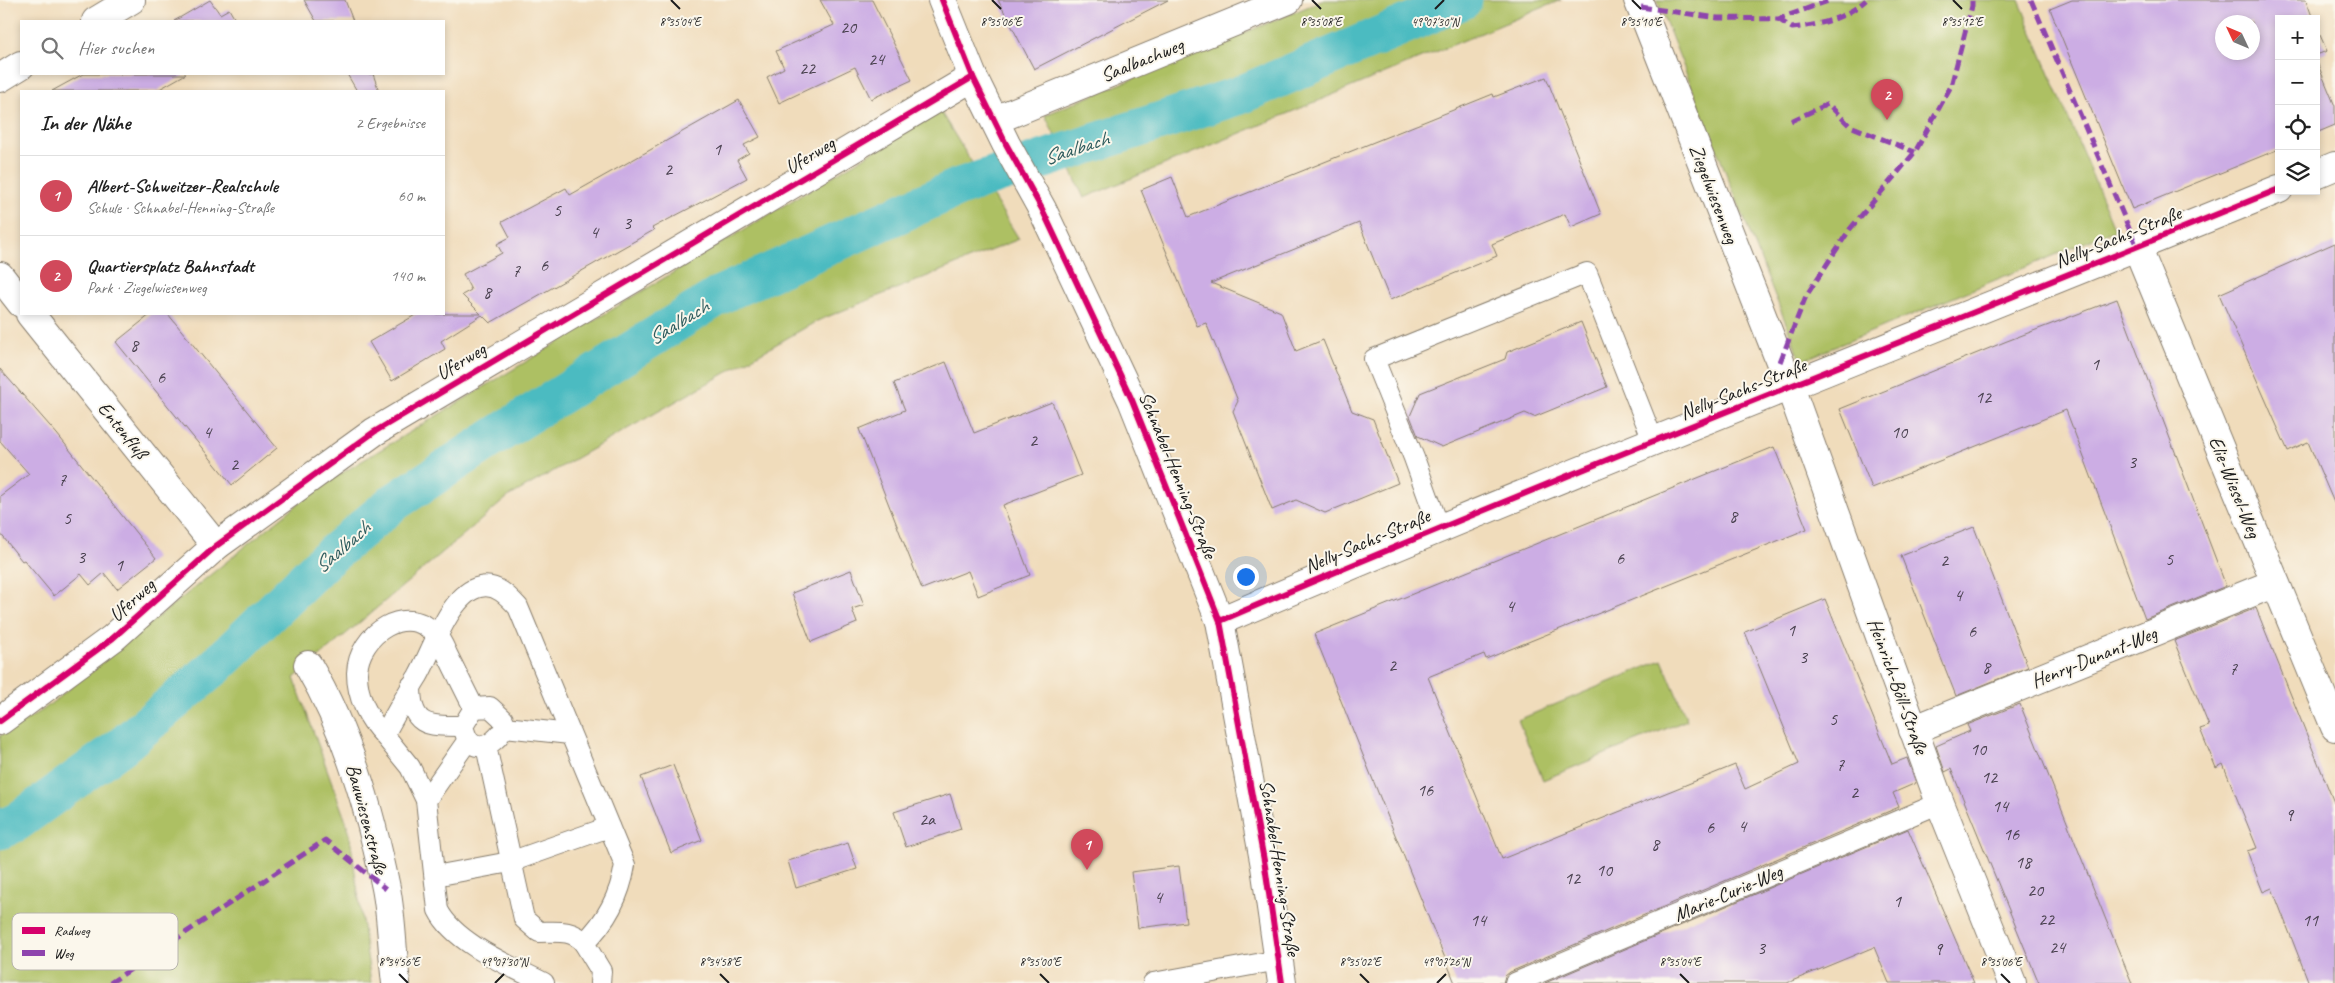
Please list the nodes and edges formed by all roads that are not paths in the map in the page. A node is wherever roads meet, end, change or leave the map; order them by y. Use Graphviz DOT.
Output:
graph roads {
  1 [pos="132,0"];
  2 [pos="942,0"];
  3 [pos="1288,0"];
  4 [pos="1638,0"];
  5 [pos="98,20"];
  6 [pos="20,66"];
  7 [pos="973,77"];
  8 [pos="0,78"];
  9 [pos="1001,132"];
  10 [pos="2335,166"];
  11 [pos="2320,172"];
  12 [pos="2275,191"];
  13 [pos="2137,247"];
  14 [pos="0,276"];
  15 [pos="20,302"];
  16 [pos="31,315"];
  17 [pos="1790,387"];
  18 [pos="1654,443"];
  19 [pos="1439,527"];
  20 [pos="216,546"];
  21 [pos="2275,583"];
  22 [pos="1220,622"];
  23 [pos="438,636"];
  24 [pos="308,664"];
  25 [pos="411,686"];
  26 [pos="474,708"];
  27 [pos="0,721"];
  28 [pos="505,727"];
  29 [pos="2335,727"];
  30 [pos="1913,730"];
  31 [pos="570,734"];
  32 [pos="384,735"];
  33 [pos="472,737"];
  34 [pos="426,800"];
  35 [pos="1940,803"];
  36 [pos="609,827"];
  37 [pos="510,862"];
  38 [pos="435,876"];
  39 [pos="584,943"];
  40 [pos="1281,971"];
  41 [pos="396,983"];
  42 [pos="544,983"];
  43 [pos="600,983"];
  44 [pos="1153,983"];
  45 [pos="1516,983"];
  46 [pos="2012,983"];
  1 -- 5 [label="street"];
  2 -- 7 [label="street, Schnabel-Henning-Straße"];
  3 -- 9 [label="street, Saalbachweg"];
  4 -- 17 [label="street, Ziegelwiesenweg"];
  6 -- 8 [label="street"];
  7 -- 9 [label="street, Schnabel-Henning-Straße"];
  7 -- 20 [label="street, Uferweg"];
  9 -- 22 [label="street, Schnabel-Henning-Straße"];
  10 -- 11 [label="street"];
  12 -- 13 [label="street, Nelly-Sachs-Straße"];
  13 -- 17 [label="street, Nelly-Sachs-Straße"];
  13 -- 21 [label="street, Elie-Wiesel-Weg"];
  14 -- 15 [label="street"];
  16 -- 20 [label="street, Entenfluß"];
  17 -- 18 [label="street, Nelly-Sachs-Straße"];
  17 -- 30 [label="street, Heinrich-Böll-Straße"];
  18 -- 19 [label="street, Nelly-Sachs-Straße"];
  18 -- 19 [label="lane"];
  19 -- 22 [label="street, Nelly-Sachs-Straße"];
  20 -- 27 [label="street, Uferweg"];
  21 -- 29 [label="street, Elie-Wiesel-Weg"];
  21 -- 30 [label="street, Henry-Dunant-Weg"];
  22 -- 40 [label="street, Schnabel-Henning-Straße"];
  23 -- 25 [label="lane"];
  23 -- 26 [label="lane"];
  23 -- 31 [label="lane"];
  23 -- 32 [label="lane"];
  24 -- 41 [label="street, Bauwiesenstraße"];
  25 -- 32 [label="lane"];
  25 -- 33 [label="lane"];
  26 -- 28 [label="lane"];
  26 -- 33 [label="lane"];
  28 -- 31 [label="lane"];
  28 -- 33 [label="lane"];
  30 -- 35 [label="street, Heinrich-Böll-Straße"];
  31 -- 36 [label="lane"];
  32 -- 34 [label="lane"];
  33 -- 34 [label="lane"];
  33 -- 37 [label="lane"];
  34 -- 38 [label="lane"];
  35 -- 45 [label="lane, Marie-Curie-Weg"];
  35 -- 46 [label="street, Heinrich-Böll-Straße"];
  36 -- 37 [label="lane"];
  36 -- 39 [label="lane"];
  37 -- 38 [label="lane"];
  37 -- 39 [label="lane"];
  38 -- 42 [label="lane"];
  39 -- 43 [label="lane"];
  40 -- 44 [label="lane"];
}
